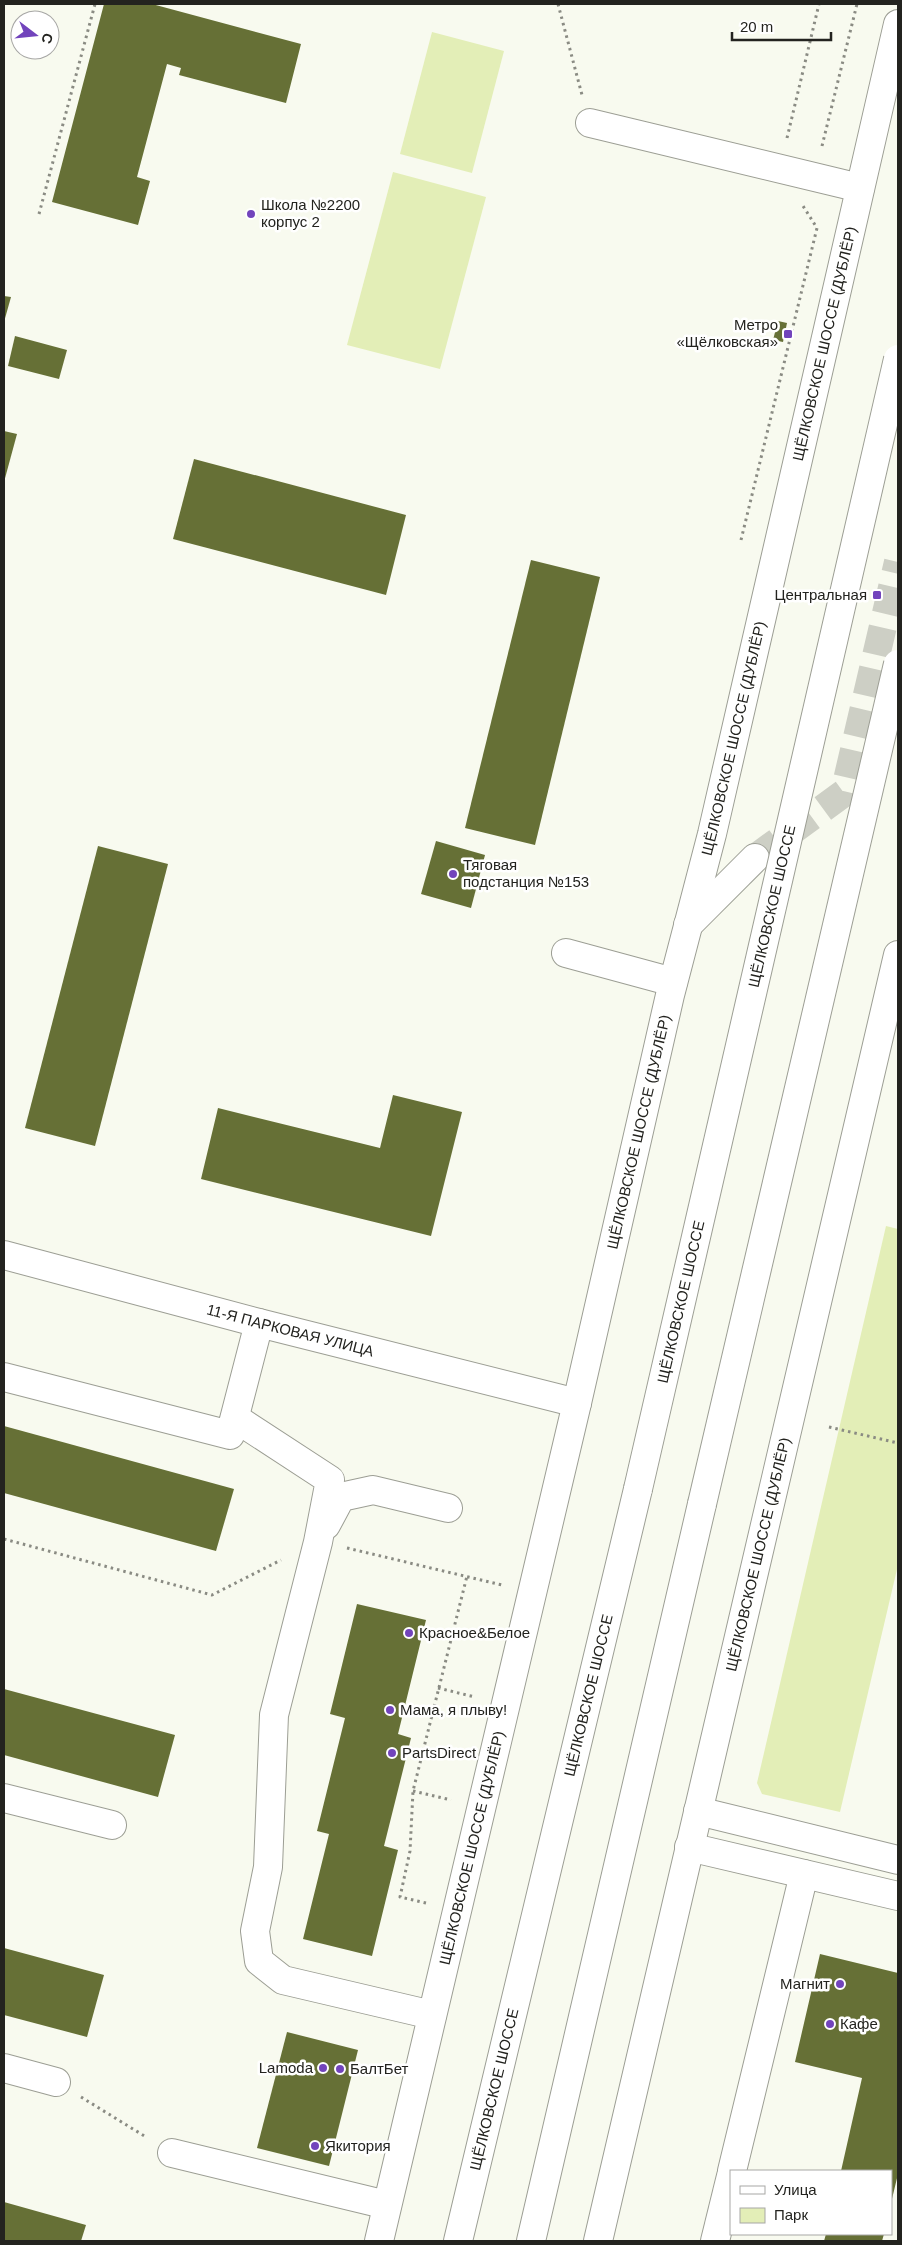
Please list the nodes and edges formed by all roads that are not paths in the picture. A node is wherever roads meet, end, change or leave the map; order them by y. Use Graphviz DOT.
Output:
graph roads {
  1 [pos="898,24"];
  2 [pos="590,123"];
  3 [pos="860,188"];
  4 [pos="898,359"];
  5 [pos="898,664"];
  6 [pos="755,858"];
  7 [pos="688,925"];
  8 [pos="566,953"];
  9 [pos="898,955"];
  10 [pos="674,982"];
  11 [pos="4,1255"];
  12 [pos="259,1323"];
  13 [pos="4,1377"];
  14 [pos="577,1403"];
  15 [pos="234,1418"];
  16 [pos="448,1508"];
  17 [pos="318,1542"];
  18 [pos="4,1798"];
  19 [pos="698,1811"];
  20 [pos="112,1826"];
  21 [pos="689,1847"];
  22 [pos="898,1860"];
  23 [pos="804,1874"];
  24 [pos="898,1896"];
  25 [pos="432,2015"];
  26 [pos="4,2068"];
  27 [pos="56,2082"];
  28 [pos="172,2153"];
  29 [pos="732,2170"];
  30 [pos="730,2180"];
  31 [pos="387,2205"];
  32 [pos="379,2241"];
  33 [pos="458,2241"];
  34 [pos="531,2241"];
  35 [pos="598,2241"];
  36 [pos="714,2241"];
  1 -- 3 [label="main road, ЩЁЛКОВСКОЕ ШОССЕ (ДУБЛЁР)"];
  2 -- 3 [label="main road"];
  3 -- 7 [label="main road, ЩЁЛКОВСКОЕ ШОССЕ (ДУБЛЁР)"];
  4 -- 33 [label="main road, ЩЁЛКОВСКОЕ ШОССЕ, bridge"];
  5 -- 34 [label="main road, bridge"];
  6 -- 7 [label="main road"];
  7 -- 10 [label="main road, ЩЁЛКОВСКОЕ ШОССЕ (ДУБЛЁР)"];
  8 -- 10 [label="main road"];
  9 -- 19 [label="main road, ЩЁЛКОВСКОЕ ШОССЕ (ДУБЛЁР)"];
  10 -- 14 [label="main road, ЩЁЛКОВСКОЕ ШОССЕ (ДУБЛЁР)"];
  11 -- 12 [label="main road, 11-Я ПАРКОВАЯ УЛИЦА"];
  12 -- 14 [label="main road, 11-Я ПАРКОВАЯ УЛИЦА"];
  12 -- 15 [label="main road"];
  13 -- 15 [label="main road"];
  14 -- 25 [label="main road, ЩЁЛКОВСКОЕ ШОССЕ (ДУБЛЁР)"];
  15 -- 17 [label="main road"];
  16 -- 17 [label="main road"];
  17 -- 25 [label="main road"];
  18 -- 20 [label="main road"];
  19 -- 21 [label="main road, ЩЁЛКОВСКОЕ ШОССЕ (ДУБЛЁР)"];
  19 -- 22 [label="main road"];
  21 -- 23 [label="main road"];
  21 -- 35 [label="main road, ЩЁЛКОВСКОЕ ШОССЕ (ДУБЛЁР)"];
  23 -- 24 [label="main road"];
  23 -- 29 [label="main road"];
  25 -- 31 [label="main road, ЩЁЛКОВСКОЕ ШОССЕ (ДУБЛЁР)"];
  26 -- 27 [label="main road"];
  28 -- 31 [label="main road"];
  30 -- 36 [label="main road"];
  31 -- 32 [label="main road, ЩЁЛКОВСКОЕ ШОССЕ (ДУБЛЁР)"];
}
